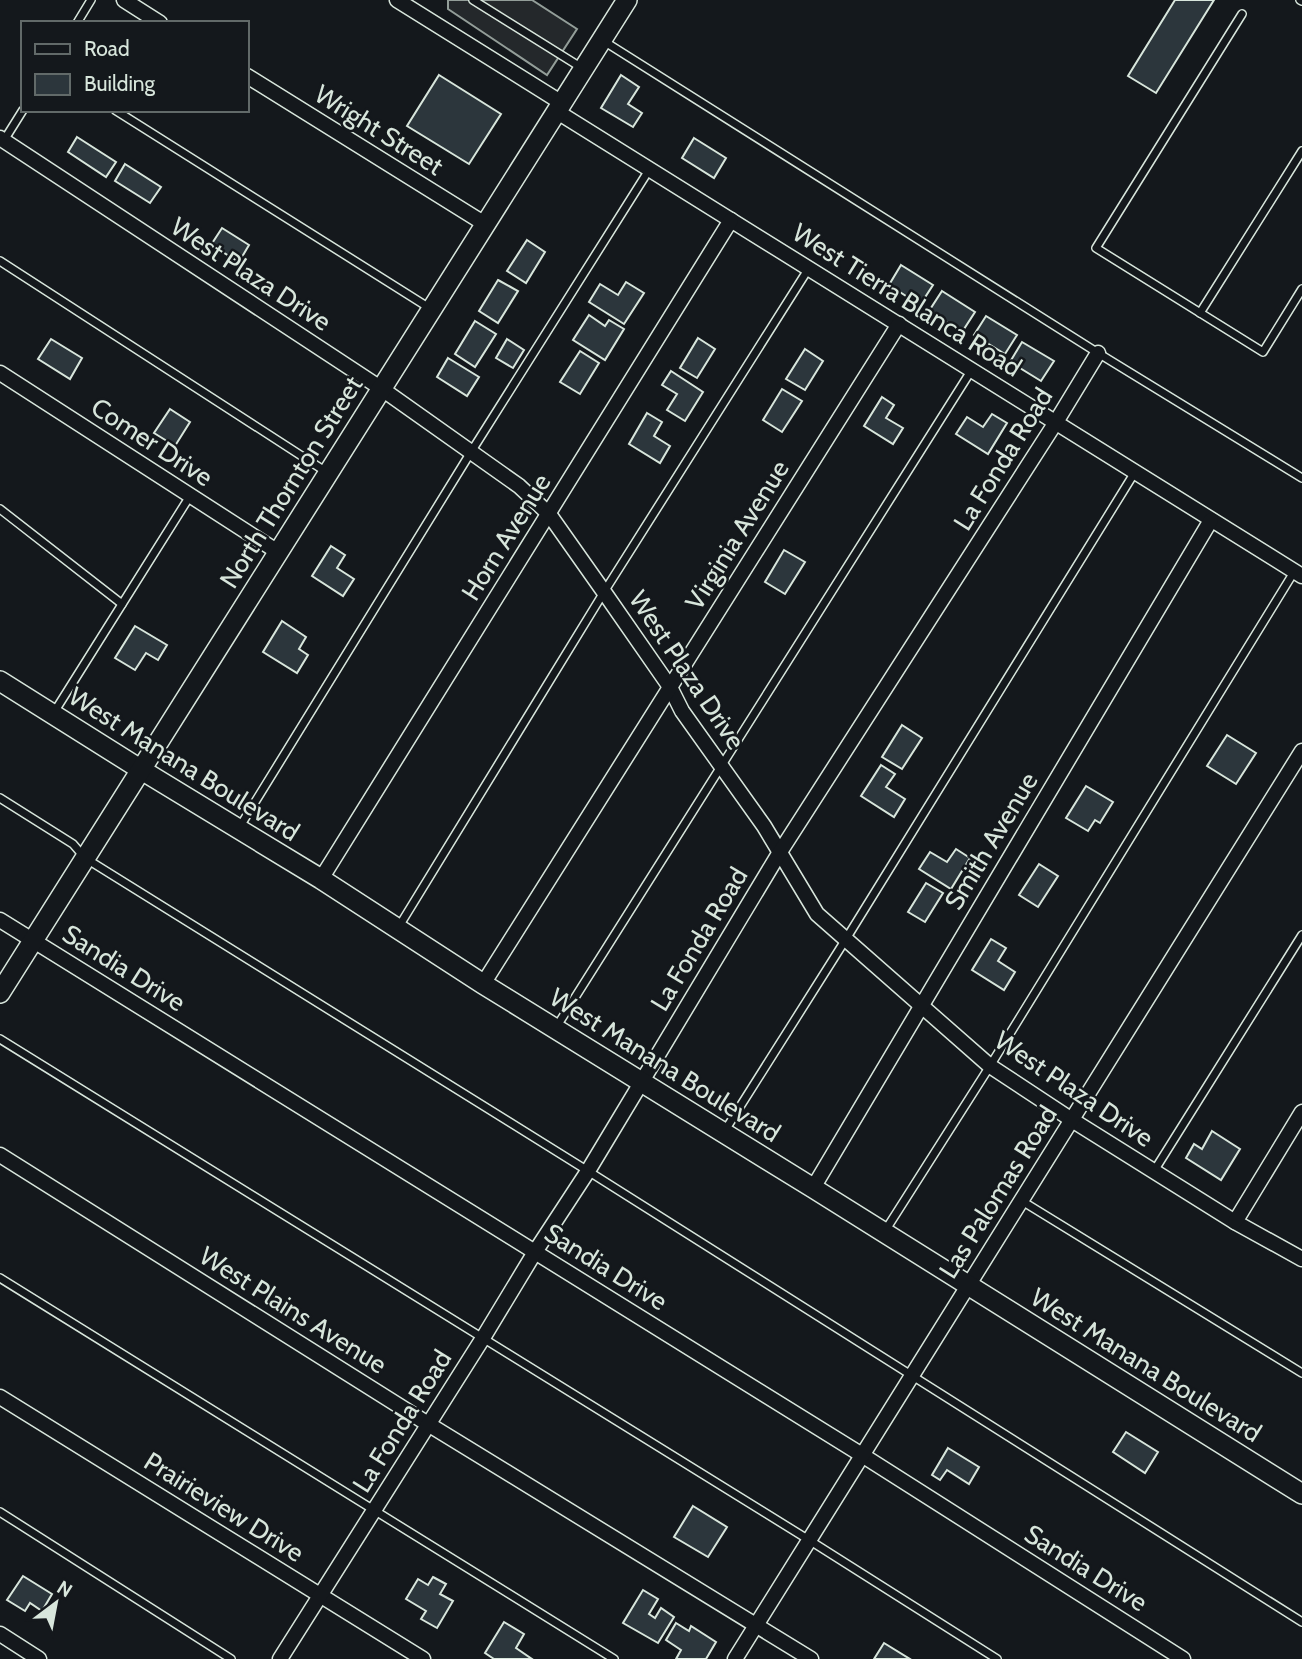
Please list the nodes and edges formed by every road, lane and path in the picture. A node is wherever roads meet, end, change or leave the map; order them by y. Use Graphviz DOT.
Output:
graph roads {
  1 [pos="91,0"];
  2 [pos="124,0"];
  3 [pos="397,0"];
  4 [pos="473,0"];
  5 [pos="627,0"];
  6 [pos="1242,14"];
  7 [pos="78,21"];
  8 [pos="157,21"];
  9 [pos="602,40"];
  10 [pos="583,69"];
  11 [pos="248,77"];
  12 [pos="559,107"];
  13 [pos="22,112"];
  14 [pos="118,112"];
  15 [pos="1,142"];
  16 [pos="1302,150"];
  17 [pos="649,169"];
  18 [pos="731,220"];
  19 [pos="485,224"];
  20 [pos="0,261"];
  21 [pos="809,268"];
  22 [pos="1302,289"];
  23 [pos="432,309"];
  24 [pos="1200,313"];
  25 [pos="899,324"];
  26 [pos="1098,353"];
  27 [pos="972,370"];
  28 [pos="0,373"];
  29 [pos="382,389"];
  30 [pos="1056,422"];
  31 [pos="471,452"];
  32 [pos="1135,472"];
  33 [pos="328,473"];
  34 [pos="1302,478"];
  35 [pos="190,496"];
  36 [pos="0,509"];
  37 [pos="549,513"];
  38 [pos="1211,520"];
  39 [pos="278,552"];
  40 [pos="1298,573"];
  41 [pos="604,592"];
  42 [pos="122,604"];
  43 [pos="0,681"];
  44 [pos="670,687"];
  45 [pos="52,714"];
  46 [pos="1302,751"];
  47 [pos="721,766"];
  48 [pos="140,769"];
  49 [pos="0,798"];
  50 [pos="238,829"];
  51 [pos="780,852"];
  52 [pos="85,858"];
  53 [pos="321,879"];
  54 [pos="0,920"];
  55 [pos="397,929"];
  56 [pos="1302,935"];
  57 [pos="846,939"];
  58 [pos="33,941"];
  59 [pos="483,984"];
  60 [pos="0,993"];
  61 [pos="921,1006"];
  62 [pos="555,1028"];
  63 [pos="0,1038"];
  64 [pos="990,1066"];
  65 [pos="642,1082"];
  66 [pos="1302,1112"];
  67 [pos="1072,1119"];
  68 [pos="723,1133"];
  69 [pos="0,1155"];
  70 [pos="588,1171"];
  71 [pos="1154,1171"];
  72 [pos="813,1188"];
  73 [pos="1021,1201"];
  74 [pos="1235,1222"];
  75 [pos="884,1232"];
  76 [pos="535,1252"];
  77 [pos="1302,1259"];
  78 [pos="0,1278"];
  79 [pos="968,1285"];
  80 [pos="483,1338"];
  81 [pos="1302,1373"];
  82 [pos="912,1376"];
  83 [pos="0,1397"];
  84 [pos="428,1424"];
  85 [pos="862,1455"];
  86 [pos="1302,1494"];
  87 [pos="374,1510"];
  88 [pos="0,1512"];
  89 [pos="809,1540"];
  90 [pos="320,1596"];
  91 [pos="1302,1622"];
  92 [pos="757,1624"];
  93 [pos="0,1634"];
  94 [pos="39,1659"];
  95 [pos="232,1659"];
  96 [pos="280,1659"];
  97 [pos="423,1659"];
  98 [pos="614,1659"];
  99 [pos="735,1659"];
  100 [pos="811,1659"];
  101 [pos="998,1659"];
  102 [pos="1183,1659"];
  1 -- 7 [label="lane"];
  2 -- 8 [label="street"];
  3 -- 12 [label="street, West Tierra Blanca Road"];
  4 -- 10 [label="lane"];
  5 -- 9 [label="street, North Thornton Street"];
  6 -- 24 [label="lane"];
  9 -- 10 [label="street, North Thornton Street"];
  9 -- 26 [label="lane"];
  10 -- 12 [label="street, North Thornton Street"];
  11 -- 19 [label="street, Wright Street"];
  12 -- 17 [label="street, West Tierra Blanca Road"];
  12 -- 19 [label="street, North Thornton Street"];
  13 -- 15 [label="lane"];
  14 -- 23 [label="lane"];
  15 -- 29 [label="street, West Plaza Drive"];
  16 -- 24 [label="lane"];
  17 -- 18 [label="street, West Tierra Blanca Road"];
  17 -- 31 [label="lane"];
  18 -- 21 [label="street, West Tierra Blanca Road"];
  18 -- 37 [label="street, Horn Avenue"];
  19 -- 23 [label="street, North Thornton Street"];
  20 -- 33 [label="lane"];
  21 -- 25 [label="street, West Tierra Blanca Road"];
  21 -- 41 [label="lane"];
  22 -- 24 [label="lane"];
  23 -- 29 [label="street, North Thornton Street"];
  25 -- 27 [label="street, West Tierra Blanca Road"];
  25 -- 44 [label="street, Virginia Avenue"];
  26 -- 30 [label="street, La Fonda Road"];
  26 -- 34 [label="lane"];
  27 -- 30 [label="street, West Tierra Blanca Road"];
  27 -- 47 [label="lane"];
  28 -- 35 [label="street, Comer Drive"];
  29 -- 31 [label="street, West Plaza Drive"];
  29 -- 33 [label="street, North Thornton Street"];
  30 -- 32 [label="street, West Tierra Blanca Road"];
  30 -- 51 [label="street, La Fonda Road"];
  31 -- 37 [label="street, West Plaza Drive"];
  31 -- 50 [label="lane"];
  32 -- 38 [label="street, West Tierra Blanca Road"];
  32 -- 57 [label="lane"];
  33 -- 39 [label="street, North Thornton Street"];
  35 -- 39 [label="street, Comer Drive"];
  35 -- 42 [label="lane"];
  36 -- 42 [label="lane"];
  37 -- 41 [label="street, West Plaza Drive"];
  37 -- 53 [label="street, Horn Avenue"];
  38 -- 40 [label="street, West Tierra Blanca Road"];
  38 -- 61 [label="street, Smith Avenue"];
  39 -- 48 [label="street, North Thornton Street"];
  40 -- 64 [label="lane"];
  41 -- 44 [label="street, West Plaza Drive"];
  41 -- 55 [label="lane"];
  42 -- 45 [label="lane"];
  43 -- 45 [label="street, West Manana Boulevard"];
  44 -- 47 [label="street, West Plaza Drive"];
  44 -- 59 [label="street, Virginia Avenue"];
  45 -- 48 [label="street, West Manana Boulevard"];
  46 -- 67 [label="street, Las Palomas Road"];
  47 -- 51 [label="street, West Plaza Drive"];
  47 -- 62 [label="lane"];
  48 -- 50 [label="street, West Manana Boulevard"];
  48 -- 52 [label="street, North Thornton Street"];
  49 -- 52 [label="lane"];
  50 -- 53 [label="street, West Manana Boulevard"];
  51 -- 57 [label="street, West Plaza Drive"];
  51 -- 65 [label="street, La Fonda Road"];
  52 -- 58 [label="street, North Thornton Street"];
  52 -- 70 [label="lane"];
  53 -- 55 [label="street, West Manana Boulevard"];
  54 -- 58 [label="street, Sandia Drive"];
  55 -- 59 [label="street, West Manana Boulevard"];
  56 -- 71 [label="lane"];
  57 -- 61 [label="street, West Plaza Drive"];
  57 -- 68 [label="lane"];
  58 -- 60 [label="street, North Thornton Street"];
  58 -- 76 [label="street, Sandia Drive"];
  59 -- 62 [label="street, West Manana Boulevard"];
  61 -- 64 [label="street, West Plaza Drive"];
  61 -- 72 [label="street, Smith Avenue"];
  62 -- 65 [label="street, West Manana Boulevard"];
  63 -- 80 [label="lane"];
  64 -- 67 [label="street, West Plaza Drive"];
  64 -- 75 [label="lane"];
  65 -- 68 [label="street, West Manana Boulevard"];
  65 -- 70 [label="street, La Fonda Road"];
  66 -- 74 [label="street"];
  67 -- 71 [label="street, West Plaza Drive"];
  67 -- 73 [label="street, Las Palomas Road"];
  68 -- 72 [label="street, West Manana Boulevard"];
  69 -- 84 [label="street, West Plains Avenue"];
  70 -- 76 [label="street, La Fonda Road"];
  70 -- 82 [label="lane"];
  71 -- 74 [label="street, West Plaza Drive"];
  72 -- 75 [label="street, West Manana Boulevard"];
  73 -- 79 [label="street, Las Palomas Road"];
  73 -- 81 [label="lane"];
  74 -- 77 [label="street, West Plaza Drive"];
  75 -- 79 [label="street, West Manana Boulevard"];
  76 -- 80 [label="street, La Fonda Road"];
  76 -- 85 [label="street, Sandia Drive"];
  78 -- 87 [label="lane"];
  79 -- 82 [label="street, Las Palomas Road"];
  79 -- 86 [label="street, West Manana Boulevard"];
  80 -- 84 [label="street, La Fonda Road"];
  80 -- 89 [label="lane"];
  82 -- 85 [label="street, Las Palomas Road"];
  82 -- 91 [label="lane"];
  83 -- 90 [label="street, Prairieview Drive"];
  84 -- 87 [label="street, La Fonda Road"];
  84 -- 92 [label="street, West Plains Avenue"];
  85 -- 89 [label="street, Las Palomas Road"];
  85 -- 102 [label="street, Sandia Drive"];
  87 -- 90 [label="street, La Fonda Road"];
  87 -- 98 [label="lane"];
  88 -- 95 [label="lane"];
  89 -- 92 [label="street, Las Palomas Road"];
  89 -- 101 [label="lane"];
  90 -- 96 [label="street, La Fonda Road"];
  90 -- 97 [label="street, Prairieview Drive"];
  92 -- 99 [label="street, Las Palomas Road"];
  92 -- 100 [label="street, West Plains Avenue"];
  93 -- 94 [label="street"];
}
